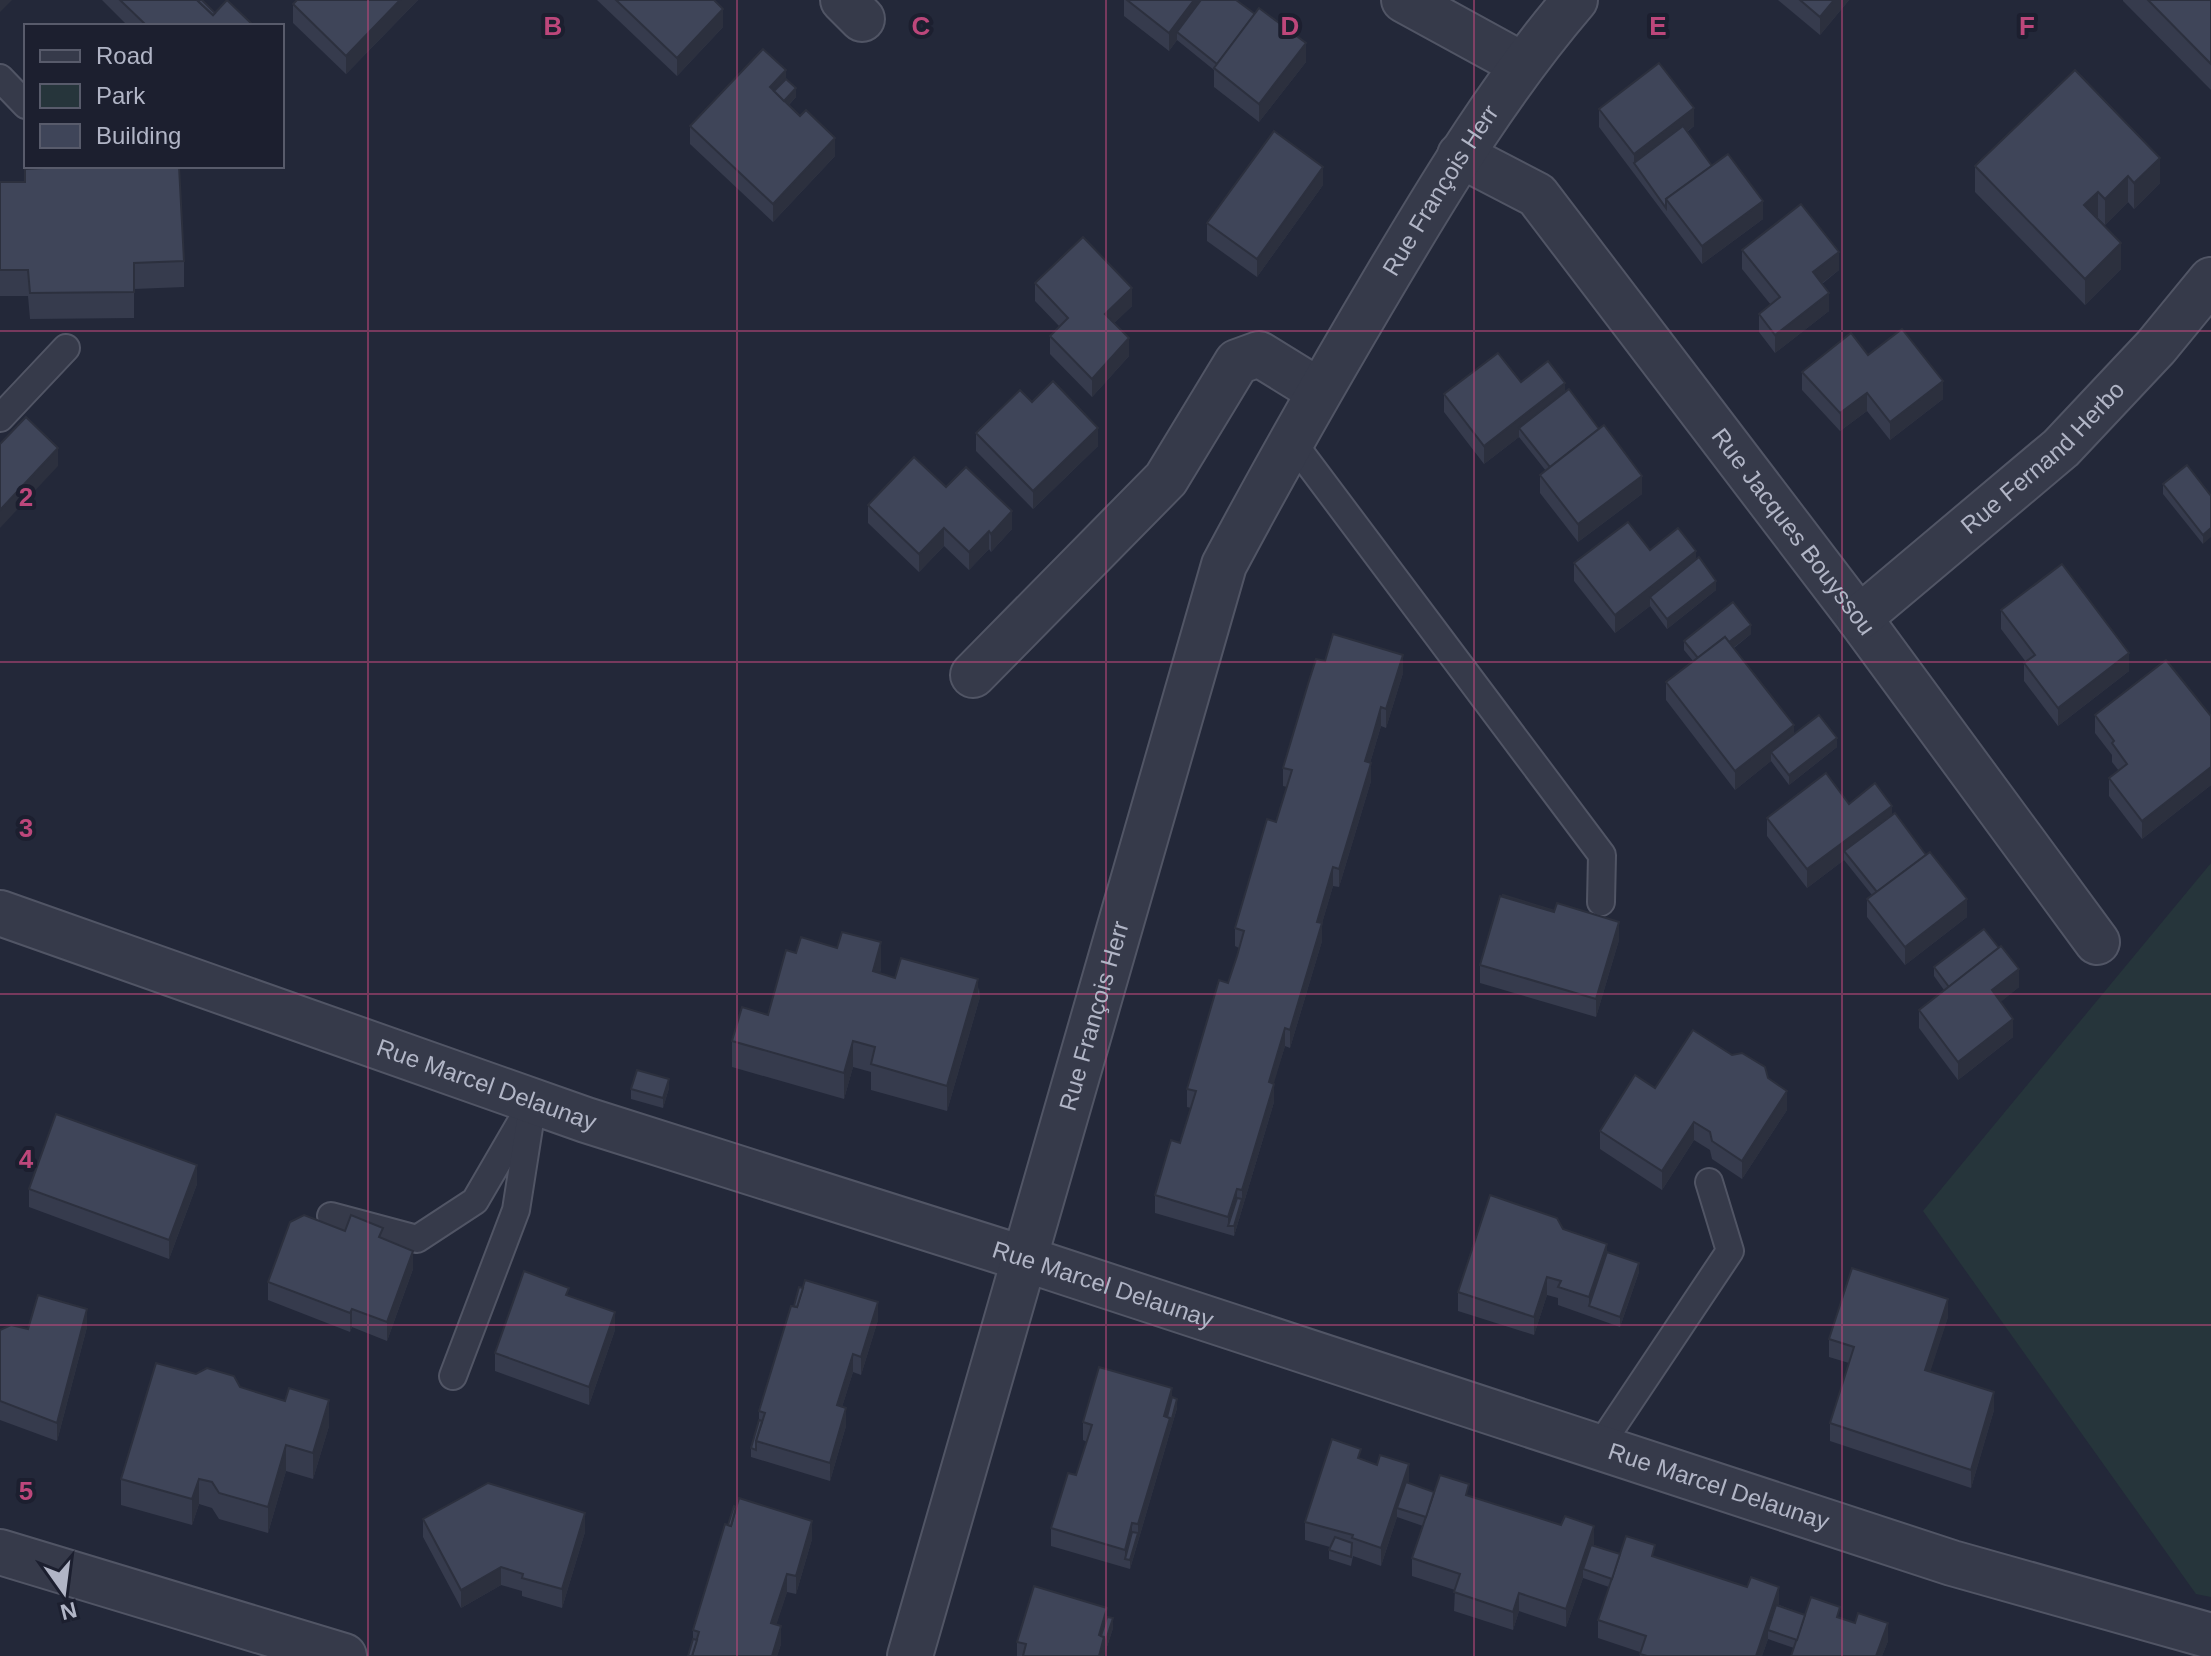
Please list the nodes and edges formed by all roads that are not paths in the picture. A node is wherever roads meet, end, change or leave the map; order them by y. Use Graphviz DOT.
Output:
graph roads {
  1 [pos="1404,0"];
  2 [pos="1575,0"];
  3 [pos="1521,64"];
  4 [pos="0,78"];
  5 [pos="24,103"];
  6 [pos="1460,155"];
  7 [pos="2211,280"];
  8 [pos="66,348"];
  9 [pos="1319,391"];
  10 [pos="0,418"];
  11 [pos="1291,440"];
  12 [pos="1859,618"];
  13 [pos="973,675"];
  14 [pos="1601,902"];
  15 [pos="0,913"];
  16 [pos="2097,942"];
  17 [pos="533,1102"];
  18 [pos="1709,1182"];
  19 [pos="331,1216"];
  20 [pos="1022,1258"];
  21 [pos="453,1376"];
  22 [pos="1599,1447"];
  23 [pos="0,1552"];
  24 [pos="2211,1636"];
  25 [pos="344,1656"];
  26 [pos="910,1656"];
  1 -- 3 [label="street"];
  2 -- 3 [label="street, Rue François Herr"];
  3 -- 6 [label="street, Rue François Herr"];
  4 -- 5 [label="lane"];
  6 -- 9 [label="street, Rue François Herr"];
  6 -- 12 [label="street, Rue Jacques Bouyssou"];
  7 -- 12 [label="street, Rue Fernand Herbo"];
  8 -- 10 [label="lane"];
  9 -- 11 [label="street, Rue François Herr"];
  9 -- 13 [label="street"];
  11 -- 14 [label="lane"];
  11 -- 20 [label="street, Rue François Herr"];
  12 -- 16 [label="street, Rue Jacques Bouyssou"];
  15 -- 17 [label="street, Rue Marcel Delaunay"];
  17 -- 19 [label="lane"];
  17 -- 20 [label="street, Rue Marcel Delaunay"];
  17 -- 21 [label="lane"];
  18 -- 22 [label="lane"];
  20 -- 22 [label="street, Rue Marcel Delaunay"];
  20 -- 26 [label="street, Rue François Herr"];
  22 -- 24 [label="street, Rue Marcel Delaunay"];
  23 -- 25 [label="street"];
}
